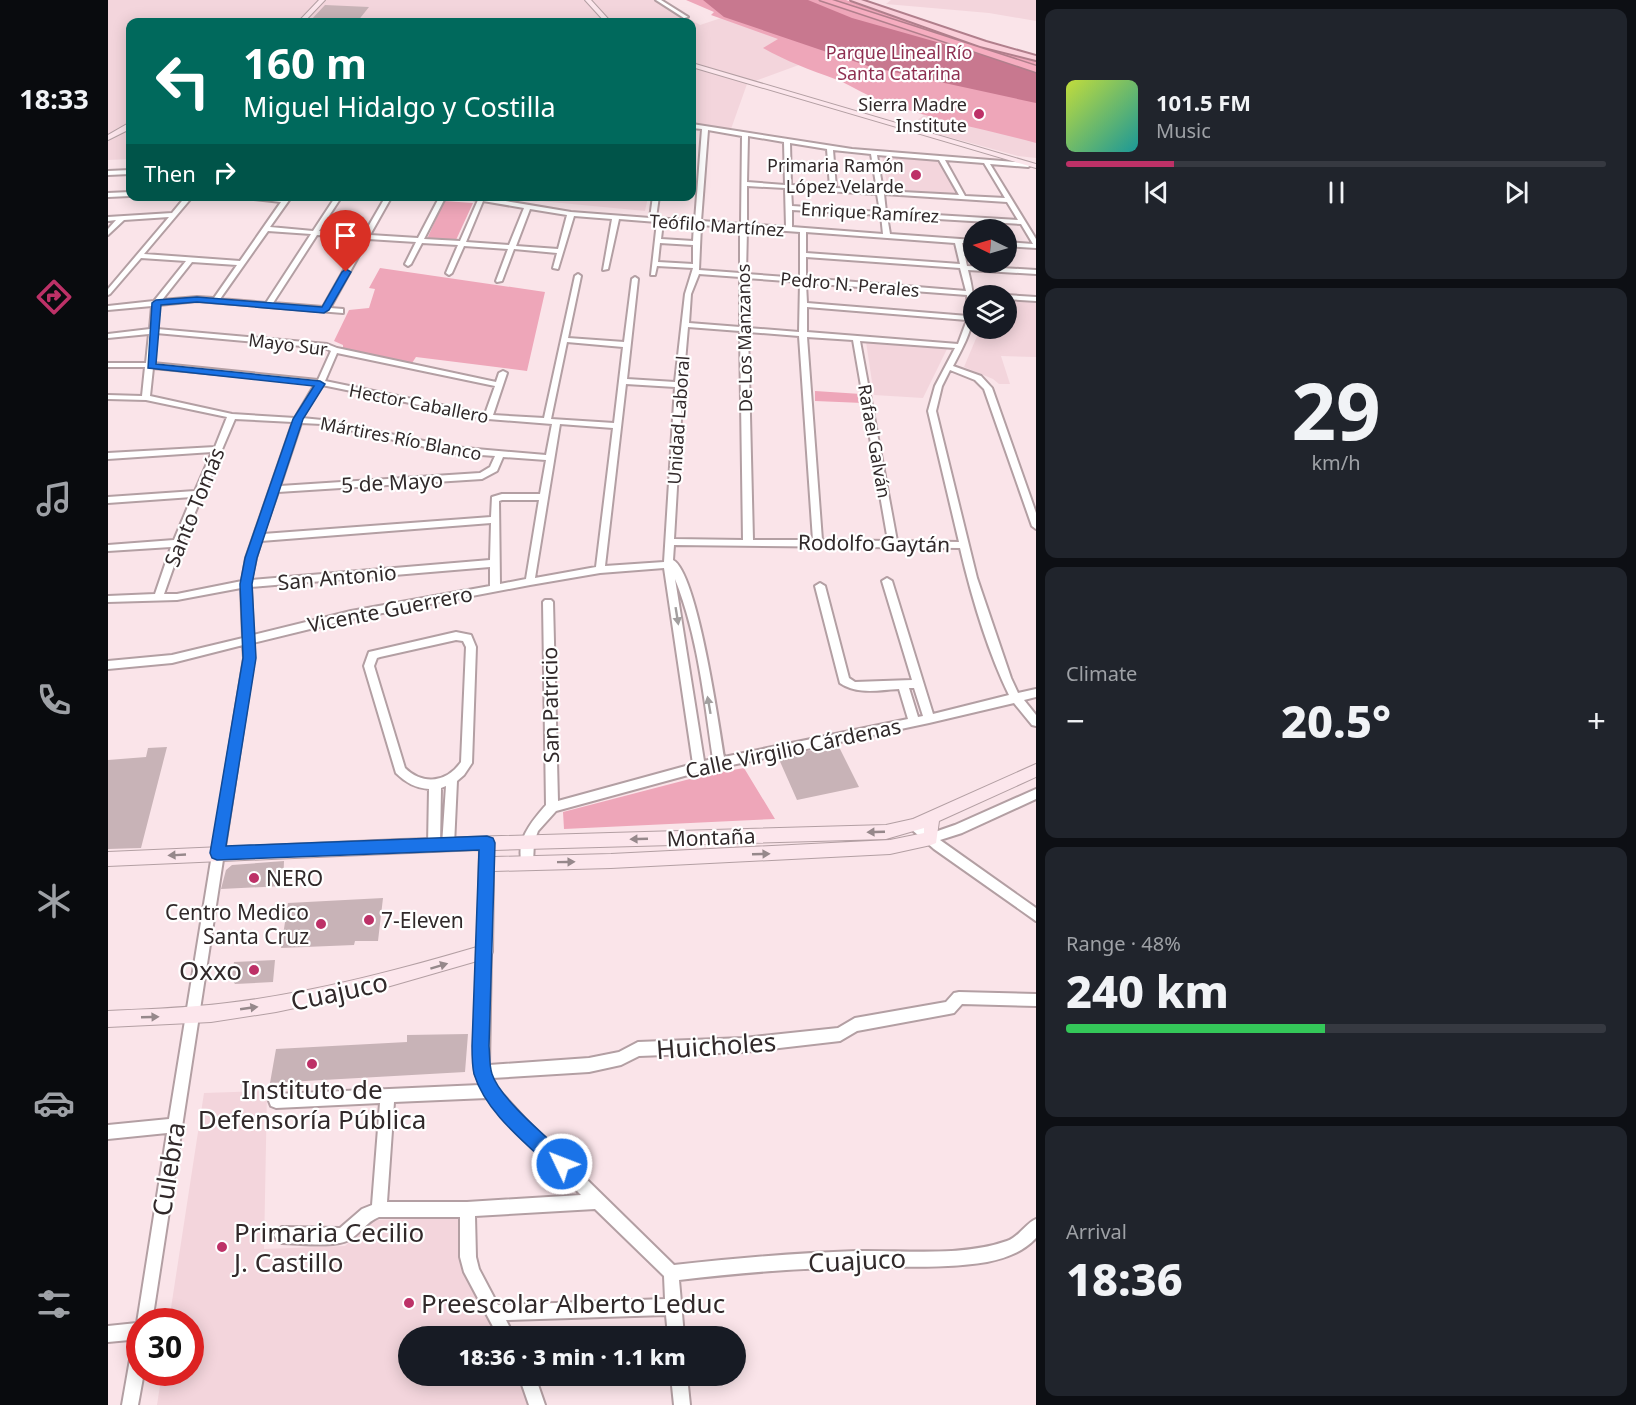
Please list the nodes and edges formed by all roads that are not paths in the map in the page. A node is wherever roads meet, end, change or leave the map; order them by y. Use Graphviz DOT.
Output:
graph roads {
  1 [pos="322,0"];
  2 [pos="588,0"];
  3 [pos="658,0"];
  4 [pos="824,0"];
  5 [pos="837,0"];
  6 [pos="854,0"];
  7 [pos="862,0"];
  8 [pos="686,17"];
  9 [pos="305,18"];
  10 [pos="604,18"];
  11 [pos="1036,57"];
  12 [pos="696,66"];
  13 [pos="1036,66"];
  14 [pos="696,127"];
  15 [pos="126,128"];
  16 [pos="705,129"];
  17 [pos="745,135"];
  18 [pos="108,138"];
  19 [pos="787,142"];
  20 [pos="830,148"];
  21 [pos="874,153"];
  22 [pos="941,158"];
  23 [pos="986,162"];
  24 [pos="1032,165"];
  25 [pos="126,172"];
  26 [pos="108,173"];
  27 [pos="744,184"];
  28 [pos="788,186"];
  29 [pos="832,189"];
  30 [pos="880,192"];
  31 [pos="126,194"];
  32 [pos="108,195"];
  33 [pos="963,197"];
  34 [pos="1009,200"];
  35 [pos="186,201"];
  36 [pos="287,201"];
  37 [pos="336,201"];
  38 [pos="386,201"];
  39 [pos="440,201"];
  40 [pos="481,201"];
  41 [pos="487,201"];
  42 [pos="656,201"];
  43 [pos="527,208"];
  44 [pos="789,208"];
  45 [pos="883,212"];
  46 [pos="571,214"];
  47 [pos="173,215"];
  48 [pos="616,217"];
  49 [pos="122,218"];
  50 [pos="108,219"];
  51 [pos="656,220"];
  52 [pos="1022,222"];
  53 [pos="698,224"];
  54 [pos="743,227"];
  55 [pos="267,229"];
  56 [pos="789,230"];
  57 [pos="803,231"];
  58 [pos="108,233"];
  59 [pos="316,233"];
  60 [pos="887,236"];
  61 [pos="366,237"];
  62 [pos="420,241"];
  63 [pos="658,241"];
  64 [pos="958,241"];
  65 [pos="963,241"];
  66 [pos="696,243"];
  67 [pos="461,244"];
  68 [pos="1017,244"];
  69 [pos="1036,245"];
  70 [pos="512,248"];
  71 [pos="561,251"];
  72 [pos="802,255"];
  73 [pos="138,256"];
  74 [pos="190,260"];
  75 [pos="242,263"];
  76 [pos="408,264"];
  77 [pos="655,264"];
  78 [pos="963,267"];
  79 [pos="556,268"];
  80 [pos="605,268"];
  81 [pos="695,269"];
  82 [pos="1017,271"];
  83 [pos="1036,272"];
  84 [pos="449,273"];
  85 [pos="653,274"];
  86 [pos="742,275"];
  87 [pos="578,276"];
  88 [pos="635,279"];
  89 [pos="802,280"];
  90 [pos="499,281"];
  91 [pos="108,293"];
  92 [pos="963,293"];
  93 [pos="1017,298"];
  94 [pos="1036,299"];
  95 [pos="216,300"];
  96 [pos="156,303"];
  97 [pos="268,305"];
  98 [pos="802,305"];
  99 [pos="108,308"];
  100 [pos="324,310"];
  101 [pos="340,311"];
  102 [pos="963,317"];
  103 [pos="684,325"];
  104 [pos="743,330"];
  105 [pos="153,331"];
  106 [pos="802,335"];
  107 [pos="108,336"];
  108 [pos="963,338"];
  109 [pos="856,339"];
  110 [pos="564,340"];
  111 [pos="628,345"];
  112 [pos="960,346"];
  113 [pos="335,350"];
  114 [pos="108,365"];
  115 [pos="151,366"];
  116 [pos="949,367"];
  117 [pos="503,373"];
  118 [pos="623,381"];
  119 [pos="320,384"];
  120 [pos="679,385"];
  121 [pos="500,386"];
  122 [pos="108,397"];
  123 [pos="146,398"];
  124 [pos="232,416"];
  125 [pos="488,417"];
  126 [pos="298,419"];
  127 [pos="551,422"];
  128 [pos="617,426"];
  129 [pos="217,449"];
  130 [pos="108,456"];
  131 [pos="499,456"];
  132 [pos="550,458"];
  133 [pos="274,489"];
  134 [pos="198,494"];
  135 [pos="544,497"];
  136 [pos="108,500"];
  137 [pos="494,520"];
  138 [pos="1036,526"];
  139 [pos="258,538"];
  140 [pos="748,541"];
  141 [pos="670,542"];
  142 [pos="818,542"];
  143 [pos="177,543"];
  144 [pos="893,543"];
  145 [pos="963,545"];
  146 [pos="108,548"];
  147 [pos="670,562"];
  148 [pos="495,563"];
  149 [pos="600,570"];
  150 [pos="887,581"];
  151 [pos="530,582"];
  152 [pos="246,584"];
  153 [pos="820,586"];
  154 [pos="495,589"];
  155 [pos="108,598"];
  156 [pos="158,598"];
  157 [pos="548,602"];
  158 [pos="249,639"];
  159 [pos="108,665"];
  160 [pos="917,684"];
  161 [pos="903,685"];
  162 [pos="1036,693"];
  163 [pos="1015,697"];
  164 [pos="929,719"];
  165 [pos="914,722"];
  166 [pos="1036,722"];
  167 [pos="719,762"];
  168 [pos="699,767"];
  169 [pos="1036,770"];
  170 [pos="452,779"];
  171 [pos="435,784"];
  172 [pos="1036,794"];
  173 [pos="552,807"];
  174 [pos="932,817"];
  175 [pos="915,825"];
  176 [pos="931,838"];
  177 [pos="596,841"];
  178 [pos="528,842"];
  179 [pos="487,843"];
  180 [pos="441,845"];
  181 [pos="217,853"];
  182 [pos="108,859"];
  183 [pos="596,861"];
  184 [pos="527,863"];
  185 [pos="487,864"];
  186 [pos="1036,915"];
  187 [pos="485,952"];
  188 [pos="1036,1000"];
  189 [pos="191,1016"];
  190 [pos="108,1019"];
  191 [pos="482,1072"];
  192 [pos="490,1091"];
  193 [pos="387,1096"];
  194 [pos="276,1101"];
  195 [pos="175,1125"];
  196 [pos="108,1132"];
  197 [pos="598,1202"];
  198 [pos="467,1209"];
  199 [pos="379,1210"];
  200 [pos="1036,1227"];
  201 [pos="282,1235"];
  202 [pos="671,1273"];
  203 [pos="674,1307"];
  204 [pos="146,1308"];
  205 [pos="493,1313"];
  206 [pos="500,1326"];
  207 [pos="675,1326"];
  208 [pos="126,1332"];
  209 [pos="108,1334"];
  210 [pos="133,1386"];
  211 [pos="530,1386"];
  212 [pos="680,1386"];
  213 [pos="130,1405"];
  214 [pos="537,1405"];
  215 [pos="682,1405"];
  1 -- 9 [label="main road"];
  2 -- 10 [label="main road"];
  3 -- 8 [label="street"];
  4 -- 13 [label="highway"];
  5 -- 13 [label="highway"];
  6 -- 11 [label="main road"];
  7 -- 11 [label="main road"];
  12 -- 24 [label="main road"];
  14 -- 16 [label="street"];
  15 -- 18 [label="main road"];
  16 -- 17 [label="street"];
  16 -- 53 [label="street, Unidad Laboral"];
  17 -- 19 [label="street"];
  17 -- 27 [label="street, De Los Manzanos"];
  19 -- 20 [label="street"];
  19 -- 28 [label="street"];
  20 -- 21 [label="street"];
  20 -- 29 [label="street"];
  21 -- 22 [label="street"];
  21 -- 30 [label="street"];
  22 -- 23 [label="street"];
  22 -- 33 [label="street"];
  23 -- 24 [label="street"];
  23 -- 34 [label="street"];
  25 -- 26 [label="street"];
  27 -- 28 [label="street"];
  27 -- 54 [label="street, De Los Manzanos"];
  28 -- 29 [label="street"];
  28 -- 44 [label="street"];
  29 -- 30 [label="street"];
  30 -- 33 [label="street"];
  30 -- 45 [label="street"];
  31 -- 32 [label="street"];
  33 -- 34 [label="street"];
  34 -- 52 [label="street"];
  35 -- 47 [label="street"];
  36 -- 55 [label="street"];
  37 -- 59 [label="street"];
  38 -- 61 [label="street"];
  39 -- 62 [label="street"];
  40 -- 67 [label="street"];
  41 -- 43 [label="street, Teófilo Martínez"];
  42 -- 51 [label="street"];
  43 -- 46 [label="street, Teófilo Martínez"];
  43 -- 70 [label="street"];
  44 -- 45 [label="street, Enrique Ramírez"];
  44 -- 56 [label="street"];
  45 -- 52 [label="street, Enrique Ramírez"];
  45 -- 60 [label="street"];
  46 -- 48 [label="street, Teófilo Martínez"];
  46 -- 71 [label="street"];
  47 -- 49 [label="street"];
  47 -- 73 [label="street"];
  48 -- 51 [label="street, Teófilo Martínez"];
  48 -- 80 [label="street"];
  49 -- 50 [label="street"];
  49 -- 58 [label="street"];
  51 -- 53 [label="street, Teófilo Martínez"];
  51 -- 63 [label="street"];
  52 -- 69 [label="street"];
  53 -- 54 [label="street, Teófilo Martínez"];
  53 -- 66 [label="street, Unidad Laboral"];
  54 -- 56 [label="street, Teófilo Martínez"];
  54 -- 86 [label="street, De Los Manzanos"];
  55 -- 59 [label="street"];
  55 -- 75 [label="street"];
  56 -- 57 [label="street, Teófilo Martínez"];
  57 -- 60 [label="street, Teófilo Martínez"];
  57 -- 72 [label="street"];
  59 -- 61 [label="street"];
  59 -- 97 [label="street"];
  60 -- 64 [label="street, Teófilo Martínez"];
  61 -- 62 [label="street"];
  61 -- 100 [label="street"];
  62 -- 67 [label="street"];
  62 -- 76 [label="street"];
  63 -- 66 [label="street"];
  63 -- 77 [label="street"];
  64 -- 65 [label="street, Teófilo Martínez"];
  64 -- 78 [label="street"];
  66 -- 81 [label="street, Unidad Laboral"];
  67 -- 70 [label="street"];
  67 -- 84 [label="street"];
  68 -- 69 [label="street"];
  70 -- 71 [label="street"];
  70 -- 90 [label="street"];
  71 -- 79 [label="street"];
  72 -- 78 [label="street"];
  72 -- 89 [label="street"];
  73 -- 74 [label="street"];
  73 -- 91 [label="street"];
  74 -- 75 [label="street"];
  74 -- 96 [label="street"];
  75 -- 95 [label="street"];
  77 -- 81 [label="street, Pedro N. Perales"];
  77 -- 85 [label="street"];
  81 -- 86 [label="street, Pedro N. Perales"];
  81 -- 103 [label="street, Unidad Laboral"];
  82 -- 83 [label="street"];
  86 -- 89 [label="street, Pedro N. Perales"];
  86 -- 104 [label="street, De Los Manzanos"];
  87 -- 110 [label="street"];
  88 -- 111 [label="street"];
  89 -- 92 [label="street, Pedro N. Perales"];
  89 -- 98 [label="street"];
  93 -- 94 [label="street"];
  95 -- 96 [label="street"];
  95 -- 97 [label="street"];
  96 -- 99 [label="street"];
  96 -- 105 [label="street"];
  97 -- 100 [label="street"];
  98 -- 102 [label="street"];
  98 -- 106 [label="street"];
  100 -- 101 [label="street"];
  103 -- 104 [label="street"];
  103 -- 120 [label="street, Unidad Laboral"];
  104 -- 106 [label="street"];
  104 -- 140 [label="street, De Los Manzanos"];
  105 -- 107 [label="street, Mayo Sur"];
  105 -- 113 [label="street, Mayo Sur"];
  105 -- 115 [label="street"];
  106 -- 109 [label="street"];
  106 -- 142 [label="street"];
  108 -- 112 [label="street"];
  109 -- 112 [label="street"];
  109 -- 144 [label="street, Rafael Galván"];
  110 -- 111 [label="street"];
  110 -- 127 [label="street"];
  111 -- 118 [label="street"];
  112 -- 116 [label="street"];
  113 -- 119 [label="street, Culebra"];
  113 -- 121 [label="street, Mayo Sur"];
  114 -- 115 [label="street, Hector Caballero"];
  115 -- 119 [label="street, Hector Caballero"];
  115 -- 123 [label="street"];
  116 -- 138 [label="street"];
  116 -- 145 [label="street"];
  117 -- 121 [label="street"];
  118 -- 120 [label="street"];
  118 -- 128 [label="street"];
  119 -- 125 [label="street, Hector Caballero"];
  119 -- 126 [label="street, Culebra"];
  120 -- 141 [label="street, Unidad Laboral"];
  121 -- 125 [label="street"];
  122 -- 123 [label="street, Mártires Río Blanco"];
  123 -- 124 [label="street, Mártires Río Blanco"];
  124 -- 126 [label="street, Mártires Río Blanco"];
  124 -- 129 [label="street, Santo Tomás"];
  125 -- 127 [label="street, Hector Caballero"];
  126 -- 131 [label="street, Mártires Río Blanco"];
  126 -- 133 [label="street, Culebra"];
  127 -- 128 [label="street, Hector Caballero"];
  127 -- 132 [label="street"];
  128 -- 149 [label="street"];
  129 -- 130 [label="street"];
  129 -- 134 [label="street, Santo Tomás"];
  131 -- 132 [label="street, Mártires Río Blanco"];
  131 -- 133 [label="street, 5 de Mayo"];
  132 -- 135 [label="street"];
  133 -- 139 [label="street, Culebra"];
  134 -- 136 [label="street"];
  134 -- 143 [label="street, Santo Tomás"];
  135 -- 137 [label="street"];
  135 -- 151 [label="street"];
  137 -- 139 [label="street"];
  137 -- 148 [label="street"];
  139 -- 152 [label="street, Culebra"];
  140 -- 141 [label="street, Rodolfo Gaytán"];
  140 -- 142 [label="street, Rodolfo Gaytán"];
  141 -- 147 [label="street, Unidad Laboral"];
  142 -- 144 [label="street, Rodolfo Gaytán"];
  143 -- 146 [label="street"];
  143 -- 156 [label="street, Santo Tomás"];
  144 -- 145 [label="street, Rodolfo Gaytán"];
  145 -- 163 [label="street"];
  147 -- 149 [label="street, Vicente Guerrero"];
  167 -- 147 [label="street, Unidad Laboral, one-way"];
  147 -- 168 [label="street, Unidad Laboral, one-way"];
  148 -- 152 [label="street, San Antonio"];
  148 -- 154 [label="street"];
  149 -- 151 [label="street, Vicente Guerrero"];
  150 -- 160 [label="street"];
  151 -- 154 [label="street, Vicente Guerrero"];
  152 -- 156 [label="street, San Antonio"];
  152 -- 158 [label="street, Culebra"];
  153 -- 161 [label="street"];
  154 -- 158 [label="street, Vicente Guerrero"];
  155 -- 156 [label="street, San Antonio"];
  157 -- 173 [label="street, San Patricio"];
  158 -- 159 [label="street, Vicente Guerrero"];
  158 -- 181 [label="street, Culebra"];
  160 -- 161 [label="street"];
  160 -- 164 [label="street"];
  161 -- 165 [label="street"];
  162 -- 163 [label="street, Calle Virgilio Cárdenas"];
  163 -- 164 [label="street, Calle Virgilio Cárdenas"];
  163 -- 166 [label="street"];
  164 -- 165 [label="street, Calle Virgilio Cárdenas"];
  165 -- 167 [label="street, Calle Virgilio Cárdenas"];
  167 -- 168 [label="street, Calle Virgilio Cárdenas"];
  168 -- 173 [label="street, Calle Virgilio Cárdenas"];
  169 -- 174 [label="main road, Montaña"];
  170 -- 171 [label="street"];
  170 -- 171 [label="street"];
  170 -- 180 [label="street"];
  171 -- 180 [label="street"];
  172 -- 176 [label="street, Montaña"];
  173 -- 178 [label="street"];
  174 -- 175 [label="main road, Montaña"];
  174 -- 176 [label="main road"];
  175 -- 176 [label="street"];
  175 -- 177 [label="main road, Montaña, one-way"];
  183 -- 176 [label="main road, Montaña, one-way"];
  176 -- 186 [label="street"];
  177 -- 178 [label="main road, Montaña"];
  177 -- 183 [label="main road"];
  178 -- 179 [label="main road, Montaña"];
  178 -- 184 [label="street"];
  179 -- 180 [label="main road, Montaña"];
  179 -- 185 [label="main road"];
  180 -- 181 [label="main road, Montaña"];
  181 -- 182 [label="main road, Montaña, one-way"];
  181 -- 189 [label="street, Culebra"];
  184 -- 183 [label="main road, Montaña, one-way"];
  184 -- 185 [label="main road, Montaña"];
  185 -- 187 [label="main road"];
  189 -- 187 [label="main road, Cuajuco, one-way"];
  187 -- 191 [label="street"];
  188 -- 191 [label="street, Huicholes"];
  190 -- 189 [label="main road, Cuajuco, one-way"];
  189 -- 195 [label="street, Culebra"];
  191 -- 192 [label="street"];
  192 -- 193 [label="street"];
  192 -- 197 [label="street"];
  193 -- 194 [label="street"];
  193 -- 199 [label="street"];
  195 -- 196 [label="street"];
  195 -- 204 [label="street, Culebra"];
  197 -- 198 [label="street"];
  197 -- 202 [label="street"];
  198 -- 199 [label="street"];
  198 -- 205 [label="street"];
  199 -- 201 [label="street"];
  200 -- 202 [label="street, Cuajuco"];
  202 -- 203 [label="street"];
  203 -- 205 [label="street"];
  203 -- 207 [label="street"];
  205 -- 206 [label="street"];
  208 -- 209 [label="street"];
  210 -- 213 [label="street"];
  211 -- 214 [label="street"];
  212 -- 215 [label="street"];
}
